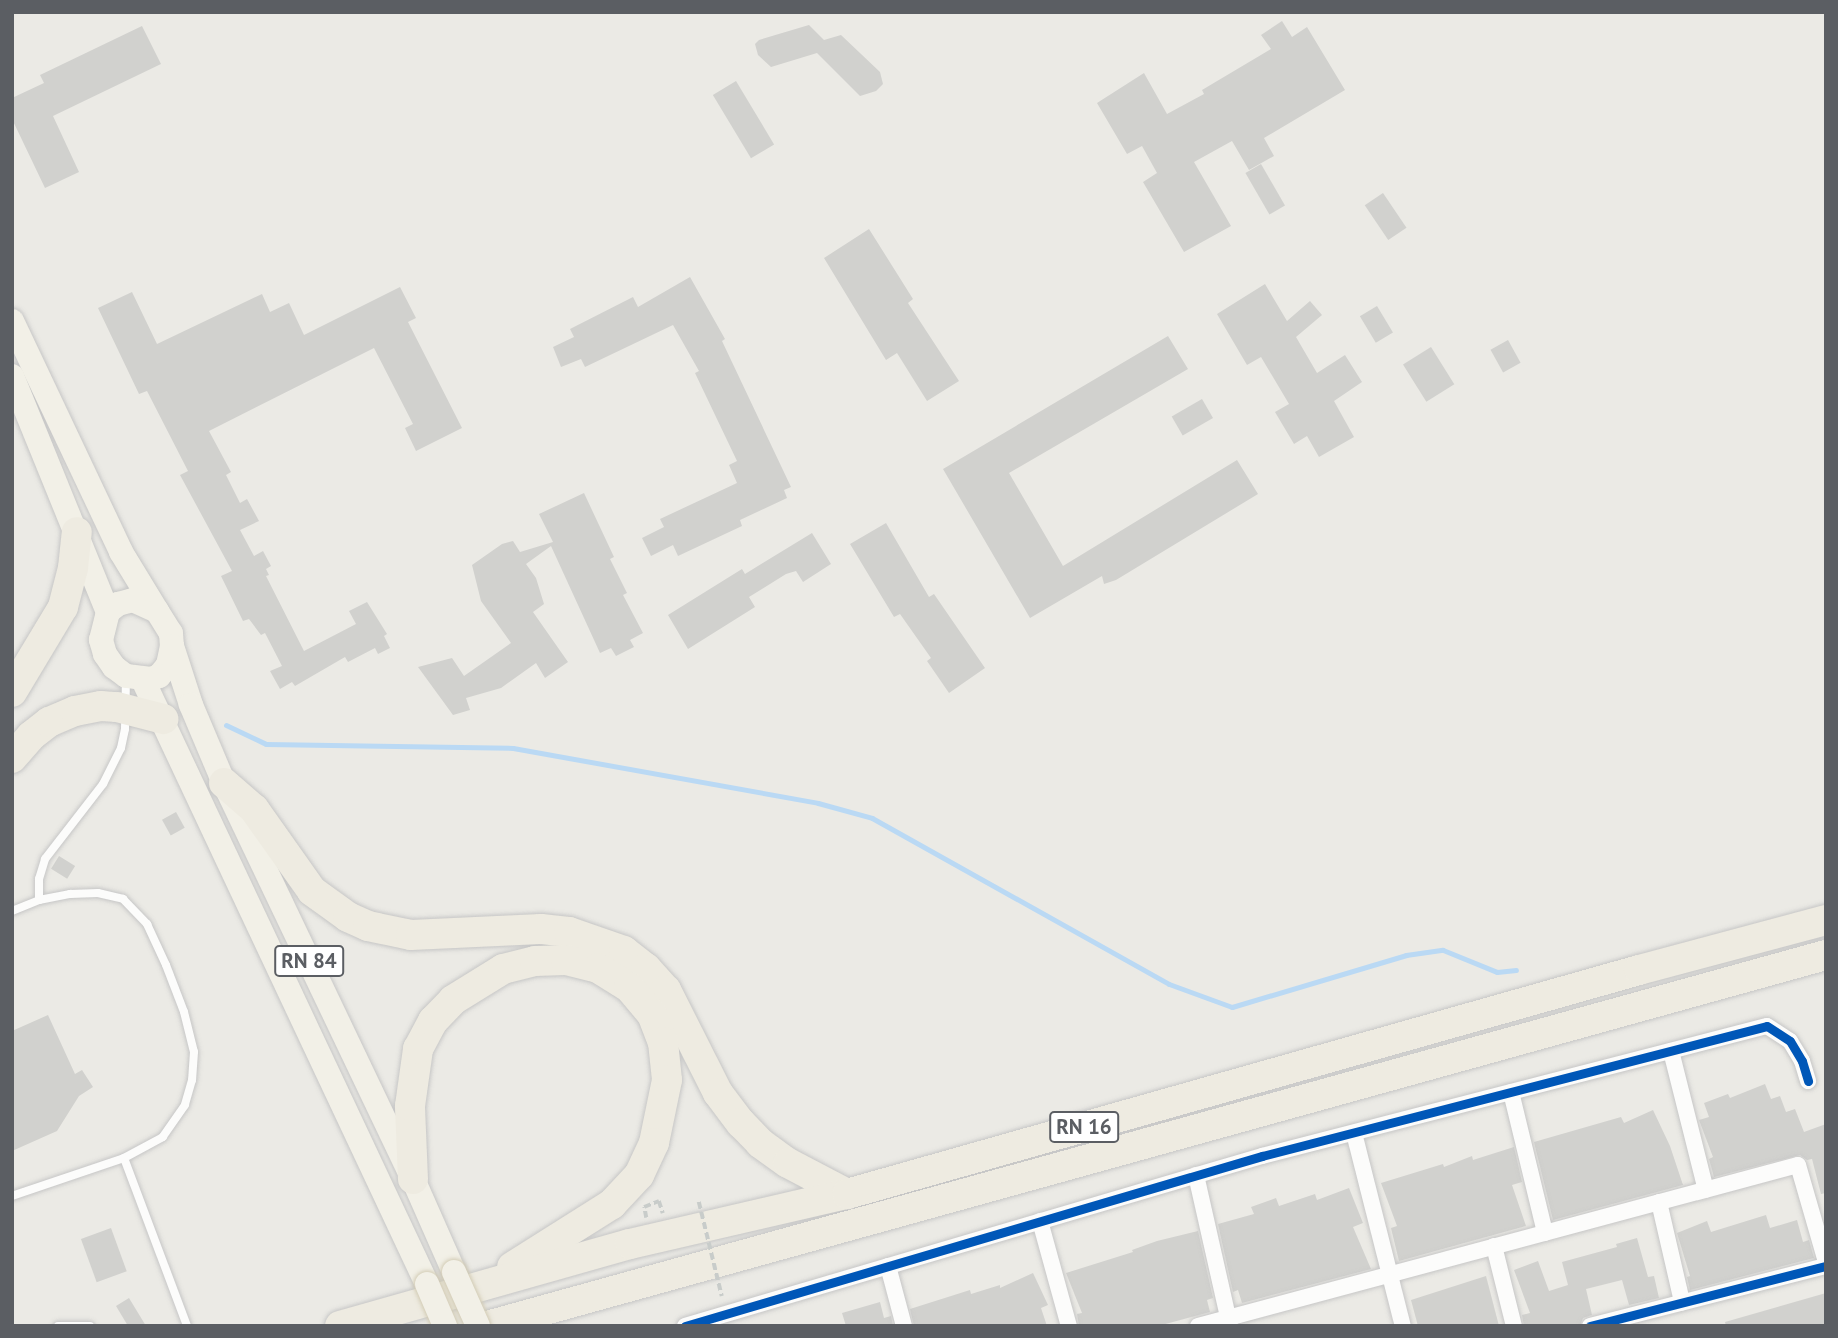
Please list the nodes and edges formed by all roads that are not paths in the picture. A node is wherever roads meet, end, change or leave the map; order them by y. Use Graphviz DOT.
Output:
graph roads {
  1 [pos="12,321"];
  2 [pos="12,376"];
  3 [pos="76,532"];
  4 [pos="157,611"];
  5 [pos="108,612"];
  6 [pos="173,646"];
  7 [pos="134,678"];
  8 [pos="12,692"];
  9 [pos="126,708"];
  10 [pos="163,719"];
  11 [pos="12,758"];
  12 [pos="224,783"];
  13 [pos="39,900"];
  14 [pos="12,911"];
  15 [pos="1826,920"];
  16 [pos="1826,955"];
  17 [pos="1671,1051"];
  18 [pos="1808,1081"];
  19 [pos="1511,1092"];
  20 [pos="1354,1133"];
  21 [pos="124,1158"];
  22 [pos="1196,1175"];
  23 [pos="413,1179"];
  24 [pos="1706,1190"];
  25 [pos="847,1194"];
  26 [pos="12,1196"];
  27 [pos="1659,1202"];
  28 [pos="1040,1221"];
  29 [pos="1545,1233"];
  30 [pos="1494,1246"];
  31 [pos="1826,1264"];
  32 [pos="888,1266"];
  33 [pos="1390,1274"];
  34 [pos="486,1283"];
  35 [pos="610,1292"];
  36 [pos="1682,1301"];
  37 [pos="728,1320"];
  38 [pos="1625,1321"];
  39 [pos="1229,1322"];
  40 [pos="58,1326"];
  41 [pos="90,1326"];
  42 [pos="187,1326"];
  43 [pos="340,1326"];
  44 [pos="445,1326"];
  45 [pos="478,1326"];
  46 [pos="487,1326"];
  47 [pos="578,1326"];
  48 [pos="685,1326"];
  49 [pos="904,1326"];
  50 [pos="1069,1326"];
  51 [pos="1198,1326"];
  52 [pos="1403,1326"];
  53 [pos="1514,1326"];
  54 [pos="1590,1326"];
  1 -- 4 [label="main road"];
  2 -- 3 [label="main road"];
  3 -- 5 [label="main road"];
  3 -- 8 [label="highway"];
  4 -- 5 [label="main road"];
  4 -- 6 [label="main road"];
  5 -- 7 [label="main road"];
  6 -- 7 [label="main road"];
  6 -- 12 [label="main road, RN 84"];
  7 -- 9 [label="lane"];
  7 -- 10 [label="main road, RN 84"];
  9 -- 10 [label="highway"];
  9 -- 11 [label="highway"];
  9 -- 13 [label="lane"];
  10 -- 44 [label="main road, RN 84, bridge"];
  12 -- 23 [label="main road, RN 84"];
  12 -- 25 [label="highway"];
  13 -- 14 [label="lane"];
  13 -- 21 [label="lane"];
  15 -- 25 [label="highway, RN 16"];
  16 -- 35 [label="highway, RN 16"];
  17 -- 18 [label="street"];
  17 -- 19 [label="street"];
  17 -- 24 [label="street"];
  19 -- 20 [label="street"];
  19 -- 29 [label="street"];
  20 -- 22 [label="street"];
  20 -- 33 [label="street"];
  21 -- 26 [label="lane"];
  21 -- 42 [label="lane"];
  22 -- 28 [label="street"];
  22 -- 39 [label="street"];
  23 -- 34 [label="highway"];
  23 -- 45 [label="main road, RN 84, bridge"];
  24 -- 27 [label="street"];
  24 -- 31 [label="street"];
  25 -- 34 [label="highway, RN 16"];
  27 -- 29 [label="street"];
  27 -- 36 [label="street"];
  28 -- 32 [label="street"];
  28 -- 50 [label="street"];
  29 -- 30 [label="street"];
  30 -- 33 [label="street"];
  30 -- 53 [label="street"];
  31 -- 36 [label="street"];
  32 -- 37 [label="street"];
  32 -- 49 [label="street"];
  33 -- 39 [label="street"];
  33 -- 52 [label="street"];
  34 -- 43 [label="highway, RN 16"];
  35 -- 46 [label="highway, RN 16"];
  35 -- 47 [label="highway"];
  36 -- 38 [label="street"];
  37 -- 48 [label="street"];
  38 -- 54 [label="street"];
  39 -- 51 [label="street"];
  40 -- 41 [label="lane"];
}
